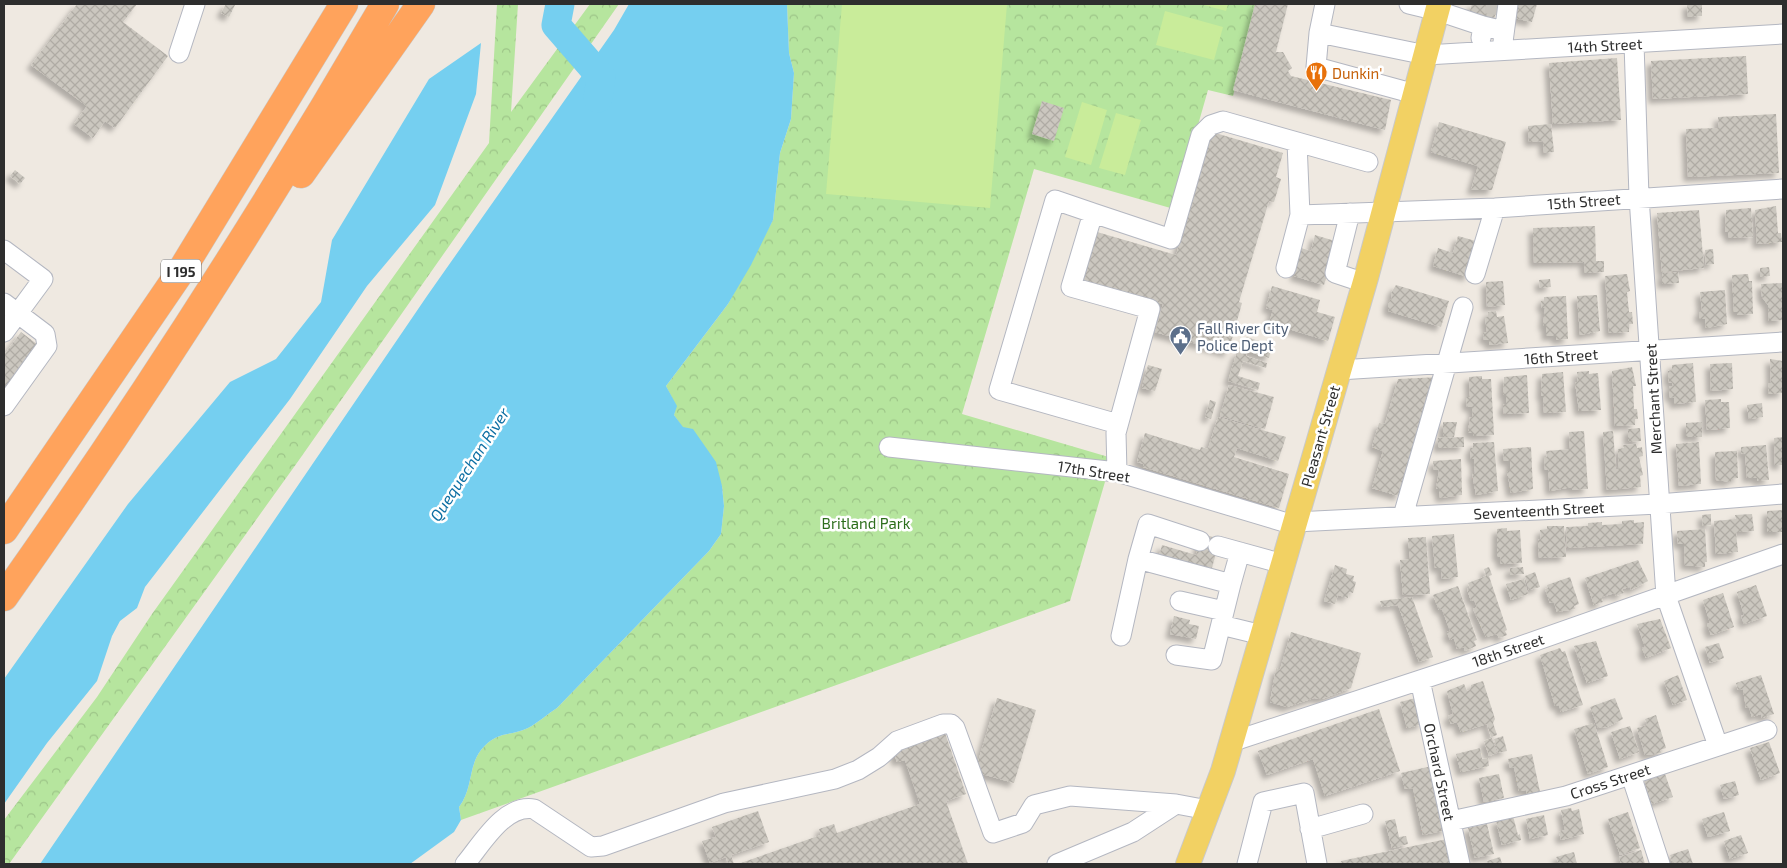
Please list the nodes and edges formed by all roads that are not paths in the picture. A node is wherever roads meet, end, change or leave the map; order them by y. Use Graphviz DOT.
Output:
graph roads {
  1 [pos="195,4"];
  2 [pos="344,4"];
  3 [pos="385,4"];
  4 [pos="421,4"];
  5 [pos="1325,4"];
  6 [pos="1409,4"];
  7 [pos="1505,6"];
  8 [pos="1438,7"];
  9 [pos="1483,26"];
  10 [pos="1504,31"];
  11 [pos="1319,33"];
  12 [pos="1783,34"];
  13 [pos="1634,43"];
  14 [pos="1502,50"];
  15 [pos="1479,52"];
  16 [pos="179,53"];
  17 [pos="1426,55"];
  18 [pos="1416,94"];
  19 [pos="1296,142"];
  20 [pos="1368,162"];
  21 [pos="1783,190"];
  22 [pos="1639,197"];
  23 [pos="1494,208"];
  24 [pos="1350,212"];
  25 [pos="1384,212"];
  26 [pos="1092,213"];
  27 [pos="1300,215"];
  28 [pos="4,250"];
  29 [pos="1286,268"];
  30 [pos="1475,274"];
  31 [pos="1365,283"];
  32 [pos="204,297"];
  33 [pos="1463,307"];
  34 [pos="10,308"];
  35 [pos="4,332"];
  36 [pos="1783,342"];
  37 [pos="1651,350"];
  38 [pos="1448,363"];
  39 [pos="1339,370"];
  40 [pos="4,406"];
  41 [pos="1118,424"];
  42 [pos="889,447"];
  43 [pos="1117,472"];
  44 [pos="1783,494"];
  45 [pos="1658,504"];
  46 [pos="1403,516"];
  47 [pos="1294,523"];
  48 [pos="4,530"];
  49 [pos="1240,552"];
  50 [pos="1783,554"];
  51 [pos="1138,559"];
  52 [pos="1282,564"];
  53 [pos="1231,584"];
  54 [pos="1666,596"];
  55 [pos="4,597"];
  56 [pos="1180,601"];
  57 [pos="1222,618"];
  58 [pos="1262,635"];
  59 [pos="1121,636"];
  60 [pos="1176,655"];
  61 [pos="1420,680"];
  62 [pos="1767,730"];
  63 [pos="1231,742"];
  64 [pos="1718,746"];
  65 [pos="1631,775"];
  66 [pos="1176,804"];
  67 [pos="1208,810"];
  68 [pos="1363,814"];
  69 [pos="1451,821"];
  70 [pos="1310,828"];
  71 [pos="465,864"];
  72 [pos="1057,864"];
  73 [pos="1188,864"];
  74 [pos="1247,864"];
  75 [pos="1317,864"];
  76 [pos="1460,864"];
  77 [pos="1660,864"];
  1 -- 16 [label="street"];
  2 -- 48 [label="highway, I 195"];
  3 -- 32 [label="highway, I 195"];
  4 -- 32 [label="highway"];
  5 -- 11 [label="street"];
  6 -- 8 [label="street"];
  7 -- 10 [label="street"];
  8 -- 9 [label="street"];
  8 -- 17 [label="main road, Pleasant Street"];
  9 -- 10 [label="street"];
  9 -- 15 [label="street"];
  10 -- 14 [label="street"];
  11 -- 17 [label="street, 14th Street"];
  11 -- 18 [label="street"];
  12 -- 13 [label="street, 14th Street"];
  13 -- 14 [label="street, 14th Street"];
  13 -- 22 [label="street, Merchant Street"];
  14 -- 15 [label="street, 14th Street"];
  15 -- 17 [label="street, 14th Street"];
  17 -- 18 [label="main road, Pleasant Street"];
  18 -- 25 [label="main road, Pleasant Street"];
  19 -- 20 [label="street"];
  19 -- 26 [label="street"];
  19 -- 27 [label="street"];
  21 -- 22 [label="street, 15th Street"];
  22 -- 23 [label="street, 15th Street"];
  22 -- 37 [label="street, Merchant Street"];
  23 -- 25 [label="street, 15th Street"];
  23 -- 30 [label="street"];
  24 -- 25 [label="street, 15th Street"];
  24 -- 27 [label="street, 15th Street"];
  24 -- 31 [label="street"];
  25 -- 31 [label="main road, Pleasant Street"];
  26 -- 41 [label="street"];
  26 -- 41 [label="street"];
  27 -- 29 [label="street"];
  28 -- 34 [label="street"];
  31 -- 39 [label="main road, Pleasant Street"];
  32 -- 55 [label="highway, I 195"];
  33 -- 38 [label="street"];
  34 -- 35 [label="street"];
  34 -- 40 [label="street"];
  36 -- 37 [label="street, 16th Street"];
  37 -- 38 [label="street, 16th Street"];
  37 -- 45 [label="street, Merchant Street"];
  38 -- 39 [label="street, 16th Street"];
  38 -- 46 [label="street"];
  39 -- 47 [label="main road, Pleasant Street"];
  41 -- 43 [label="street"];
  42 -- 43 [label="street, 17th Street"];
  43 -- 47 [label="street, 17th Street"];
  44 -- 45 [label="street, Seventeenth Street"];
  45 -- 46 [label="street, Seventeenth Street"];
  45 -- 54 [label="street, Merchant Street"];
  46 -- 47 [label="street, Seventeenth Street"];
  47 -- 52 [label="main road, Pleasant Street"];
  49 -- 51 [label="street"];
  49 -- 52 [label="street"];
  49 -- 53 [label="street"];
  50 -- 54 [label="street, 18th Street"];
  51 -- 53 [label="street"];
  51 -- 59 [label="street"];
  52 -- 58 [label="main road, Pleasant Street"];
  53 -- 57 [label="street"];
  54 -- 61 [label="street, 18th Street"];
  54 -- 64 [label="street, Merchant Street"];
  56 -- 57 [label="street"];
  57 -- 58 [label="street"];
  57 -- 60 [label="street"];
  58 -- 63 [label="main road, Pleasant Street"];
  61 -- 63 [label="street, 18th Street"];
  61 -- 69 [label="street, Orchard Street"];
  62 -- 64 [label="street, Cross Street"];
  63 -- 67 [label="main road, Pleasant Street"];
  64 -- 65 [label="street, Cross Street"];
  65 -- 69 [label="street, Cross Street"];
  65 -- 77 [label="street"];
  66 -- 67 [label="street"];
  66 -- 71 [label="street"];
  66 -- 72 [label="street"];
  67 -- 73 [label="main road, Pleasant Street"];
  68 -- 70 [label="street"];
  69 -- 76 [label="street, Orchard Street"];
  70 -- 74 [label="street"];
  70 -- 75 [label="street"];
}
